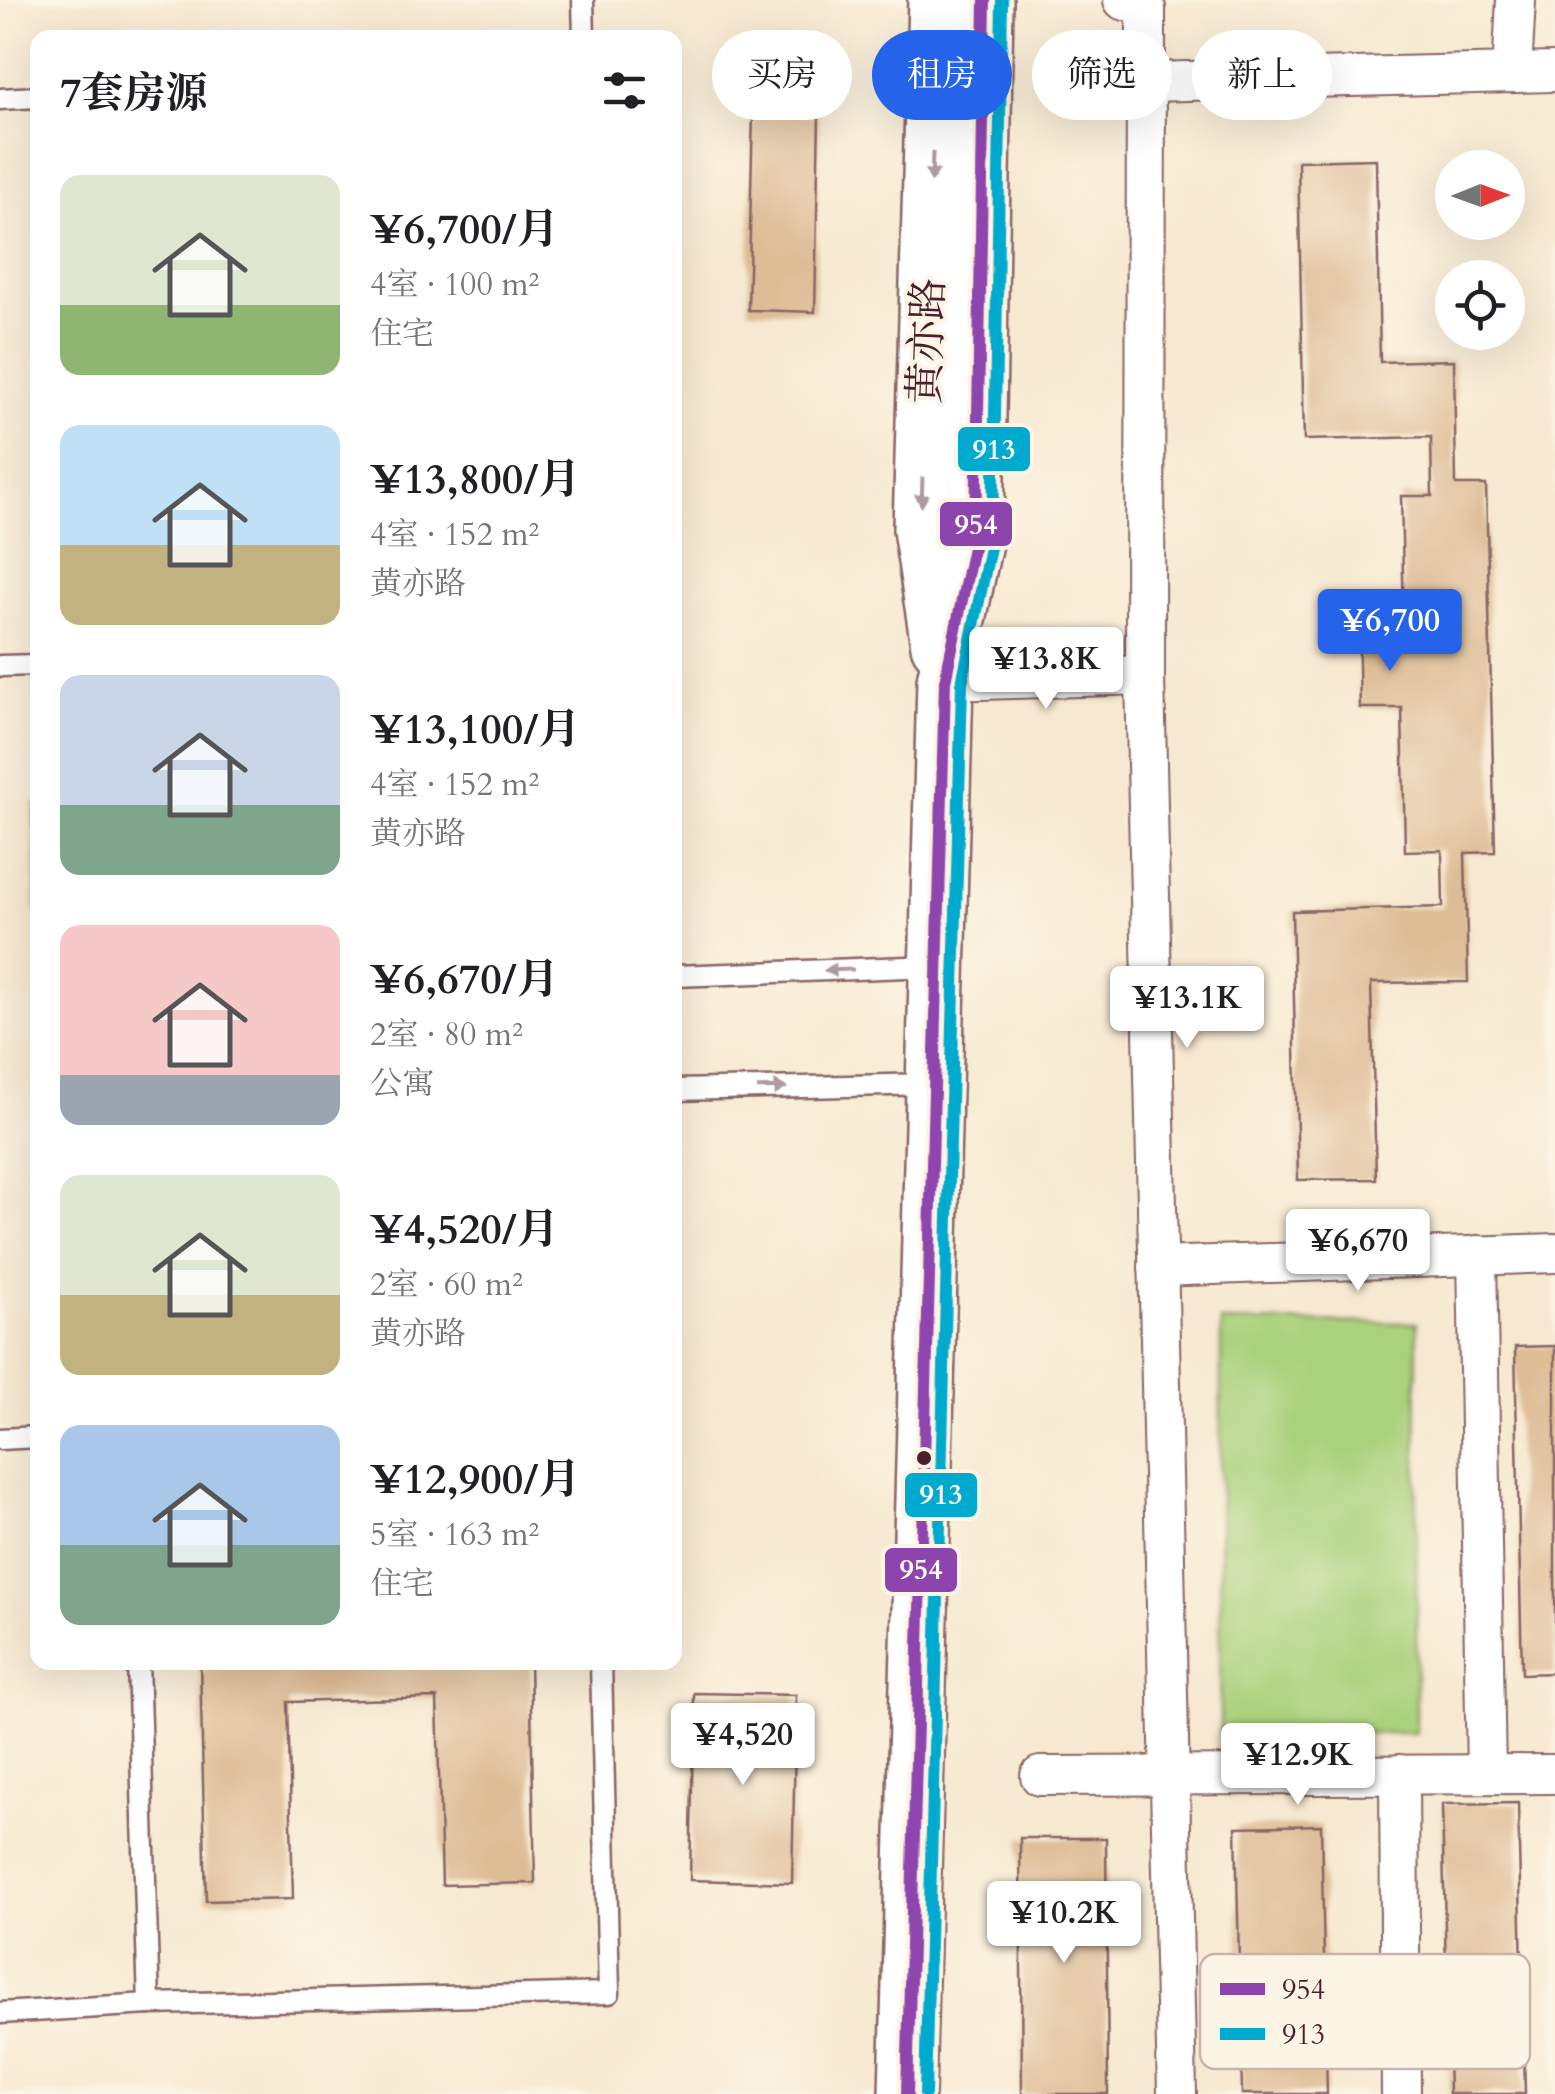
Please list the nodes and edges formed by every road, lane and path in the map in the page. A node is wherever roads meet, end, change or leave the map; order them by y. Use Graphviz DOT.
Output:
graph roads {
  1 [pos="583,0"];
  2 [pos="936,0"];
  3 [pos="985,0"];
  4 [pos="1123,0"];
  5 [pos="1516,0"];
  6 [pos="584,30"];
  7 [pos="1146,30"];
  8 [pos="1555,72"];
  9 [pos="1512,73"];
  10 [pos="1172,81"];
  11 [pos="30,97"];
  12 [pos="0,99"];
  13 [pos="1146,120"];
  14 [pos="30,664"];
  15 [pos="0,666"];
  16 [pos="1146,675"];
  17 [pos="945,681"];
  18 [pos="936,966"];
  19 [pos="682,976"];
  20 [pos="932,1084"];
  21 [pos="682,1090"];
  22 [pos="1555,1254"];
  23 [pos="1477,1256"];
  24 [pos="1158,1267"];
  25 [pos="30,1438"];
  26 [pos="0,1440"];
  27 [pos="138,1670"];
  28 [pos="601,1670"];
  29 [pos="1170,1774"];
  30 [pos="1398,1774"];
  31 [pos="1486,1774"];
  32 [pos="1555,1774"];
  33 [pos="1040,1776"];
  34 [pos="1400,1954"];
  35 [pos="149,2004"];
  36 [pos="0,2013"];
  37 [pos="1401,2069"];
  38 [pos="908,2094"];
  39 [pos="1177,2094"];
  40 [pos="1401,2094"];
  1 -- 6 [label="lane"];
  2 -- 17 [label="main road, 黄亦路, one-way"];
  3 -- 17 [label="main road, 黄亦路"];
  4 -- 7 [label="street"];
  5 -- 9 [label="street"];
  8 -- 9 [label="street"];
  9 -- 10 [label="street"];
  11 -- 12 [label="lane"];
  13 -- 16 [label="street"];
  14 -- 15 [label="lane"];
  16 -- 17 [label="street"];
  16 -- 24 [label="street"];
  17 -- 18 [label="main road, 黄亦路"];
  18 -- 19 [label="lane, one-way"];
  18 -- 20 [label="main road, 黄亦路"];
  21 -- 20 [label="lane, one-way"];
  20 -- 38 [label="main road, 黄亦路"];
  22 -- 23 [label="street"];
  23 -- 24 [label="street"];
  23 -- 31 [label="street"];
  24 -- 29 [label="street"];
  25 -- 26 [label="lane"];
  27 -- 35 [label="lane"];
  28 -- 35 [label="lane"];
  29 -- 30 [label="street"];
  29 -- 33 [label="street"];
  29 -- 39 [label="street"];
  30 -- 31 [label="street"];
  30 -- 34 [label="street"];
  31 -- 32 [label="street"];
  35 -- 36 [label="lane"];
  37 -- 40 [label="street"];
}
